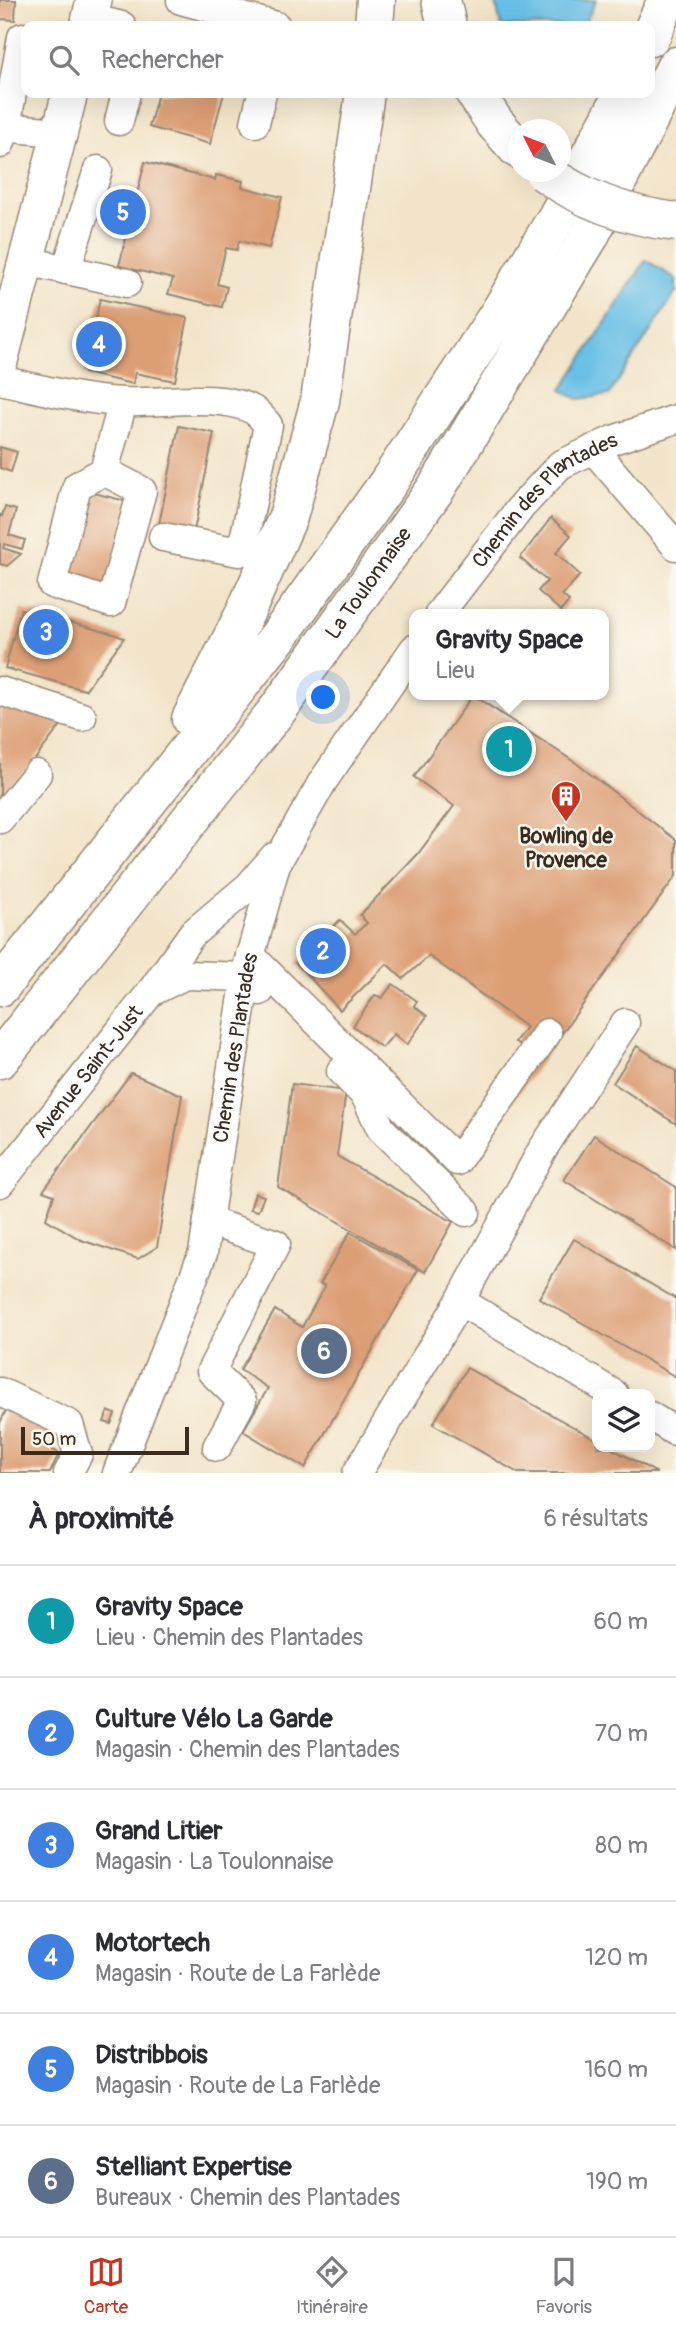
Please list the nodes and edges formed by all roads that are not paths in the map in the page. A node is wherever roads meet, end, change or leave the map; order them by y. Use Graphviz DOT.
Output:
graph roads {
  1 [pos="181,0"];
  2 [pos="376,0"];
  3 [pos="441,0"];
  4 [pos="667,0"];
  5 [pos="258,21"];
  6 [pos="374,21"];
  7 [pos="446,21"];
  8 [pos="655,26"];
  9 [pos="21,42"];
  10 [pos="676,66"];
  11 [pos="69,98"];
  12 [pos="126,98"];
  13 [pos="261,98"];
  14 [pos="364,98"];
  15 [pos="478,98"];
  16 [pos="621,98"];
  17 [pos="119,121"];
  18 [pos="676,122"];
  19 [pos="255,123"];
  20 [pos="60,132"];
  21 [pos="2,133"];
  22 [pos="508,137"];
  23 [pos="98,170"];
  24 [pos="561,182"];
  25 [pos="676,222"];
  26 [pos="26,261"];
  27 [pos="66,270"];
  28 [pos="127,283"];
  29 [pos="6,313"];
  30 [pos="0,361"];
  31 [pos="0,380"];
  32 [pos="123,402"];
  33 [pos="676,419"];
  34 [pos="593,449"];
  35 [pos="104,471"];
  36 [pos="437,487"];
  37 [pos="163,537"];
  38 [pos="676,546"];
  39 [pos="443,609"];
  40 [pos="409,658"];
  41 [pos="0,691"];
  42 [pos="82,717"];
  43 [pos="37,774"];
  44 [pos="0,819"];
  45 [pos="290,839"];
  46 [pos="69,900"];
  47 [pos="249,966"];
  48 [pos="0,987"];
  49 [pos="150,993"];
  50 [pos="625,1023"];
  51 [pos="547,1033"];
  52 [pos="0,1059"];
  53 [pos="0,1183"];
  54 [pos="466,1212"];
  55 [pos="208,1221"];
  56 [pos="460,1301"];
  57 [pos="606,1389"];
  58 [pos="0,1392"];
  59 [pos="655,1419"];
  60 [pos="674,1431"];
  61 [pos="217,1447"];
  62 [pos="68,1473"];
  63 [pos="117,1473"];
  64 [pos="357,1473"];
  1 -- 5 [label="street"];
  2 -- 6 [label="highway"];
  3 -- 7 [label="highway"];
  4 -- 8 [label="highway"];
  9 -- 21 [label="street"];
  10 -- 36 [label="highway, La Toulonnaise"];
  11 -- 20 [label="main road"];
  12 -- 17 [label="street"];
  13 -- 19 [label="street"];
  14 -- 46 [label="highway"];
  15 -- 22 [label="highway"];
  16 -- 46 [label="highway, La Toulonnaise"];
  18 -- 36 [label="highway"];
  20 -- 21 [label="street"];
  20 -- 26 [label="main road"];
  23 -- 27 [label="street"];
  24 -- 25 [label="highway, bridge"];
  26 -- 27 [label="street"];
  26 -- 29 [label="main road"];
  27 -- 28 [label="street"];
  29 -- 30 [label="main road"];
  31 -- 32 [label="street"];
  32 -- 35 [label="street"];
  32 -- 37 [label="street"];
  33 -- 34 [label="street, Chemin des Plantades"];
  34 -- 38 [label="street"];
  34 -- 39 [label="street, Chemin des Plantades"];
  35 -- 35 [label="street"];
  36 -- 52 [label="highway, La Toulonnaise"];
  40 -- 45 [label="street, Chemin des Plantades"];
  41 -- 42 [label="street"];
  43 -- 44 [label="street"];
  45 -- 47 [label="street, Chemin des Plantades"];
  45 -- 49 [label="street, Avenue Saint-Just"];
  46 -- 48 [label="highway, La Toulonnaise"];
  47 -- 49 [label="street, Avenue Saint-Just"];
  47 -- 51 [label="street"];
  47 -- 54 [label="street"];
  47 -- 55 [label="street, Chemin des Plantades"];
  49 -- 53 [label="street, Avenue Saint-Just"];
  50 -- 56 [label="street"];
  55 -- 61 [label="street"];
  55 -- 63 [label="street, Chemin des Plantades"];
  56 -- 57 [label="street"];
  56 -- 64 [label="street"];
  58 -- 62 [label="street"];
  59 -- 60 [label="street"];
}
